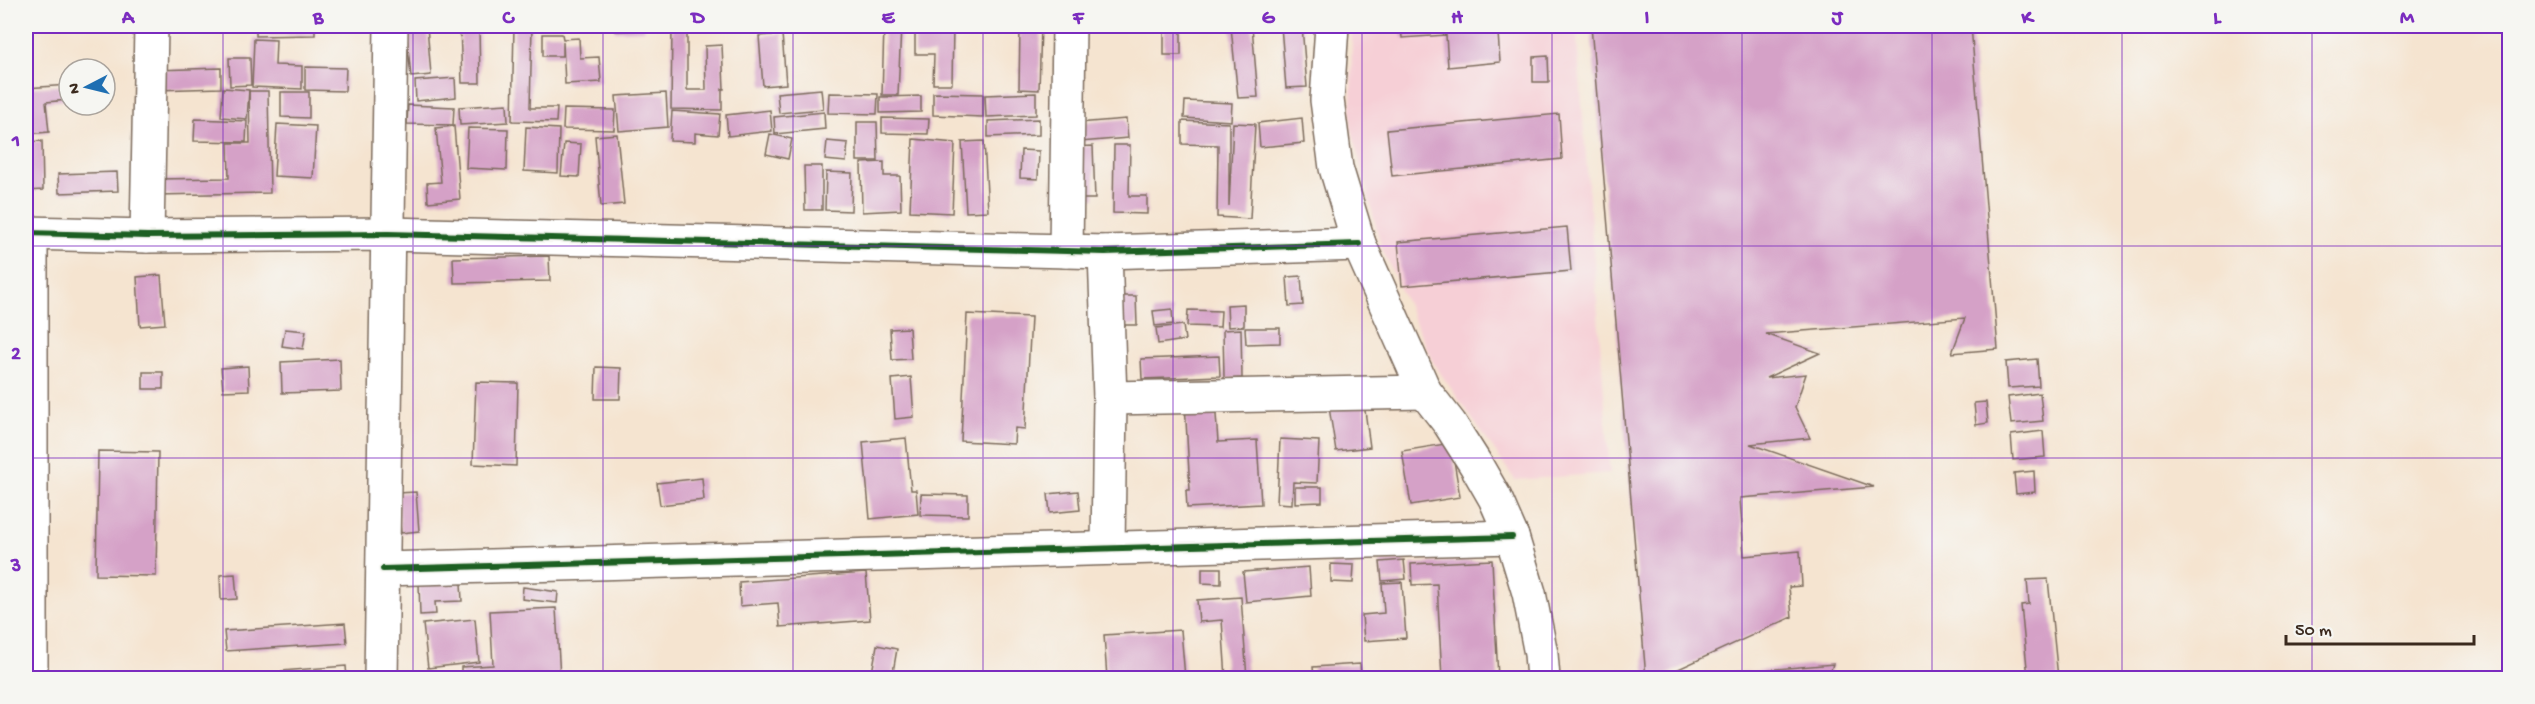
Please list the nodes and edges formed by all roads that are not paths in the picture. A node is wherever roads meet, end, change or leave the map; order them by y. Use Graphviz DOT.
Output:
graph roads {
  1 [pos="151,26"];
  2 [pos="391,26"];
  3 [pos="1069,26"];
  4 [pos="1332,26"];
  5 [pos="28,233"];
  6 [pos="388,234"];
  7 [pos="147,237"];
  8 [pos="1359,244"];
  9 [pos="1066,251"];
  10 [pos="1105,252"];
  11 [pos="1425,392"];
  12 [pos="1110,398"];
  13 [pos="1512,537"];
  14 [pos="1108,548"];
  15 [pos="383,569"];
  16 [pos="31,678"];
  17 [pos="381,678"];
  18 [pos="1542,678"];
  1 -- 7 [label="street"];
  2 -- 6 [label="street"];
  3 -- 9 [label="street"];
  4 -- 8 [label="street"];
  5 -- 7 [label="street"];
  5 -- 16 [label="street"];
  6 -- 7 [label="street"];
  6 -- 9 [label="street"];
  6 -- 15 [label="street"];
  8 -- 10 [label="street"];
  8 -- 11 [label="street"];
  9 -- 10 [label="street"];
  10 -- 12 [label="street"];
  11 -- 12 [label="street"];
  11 -- 13 [label="street"];
  12 -- 14 [label="street"];
  13 -- 14 [label="street"];
  13 -- 18 [label="street"];
  14 -- 15 [label="street"];
  15 -- 17 [label="street"];
}
